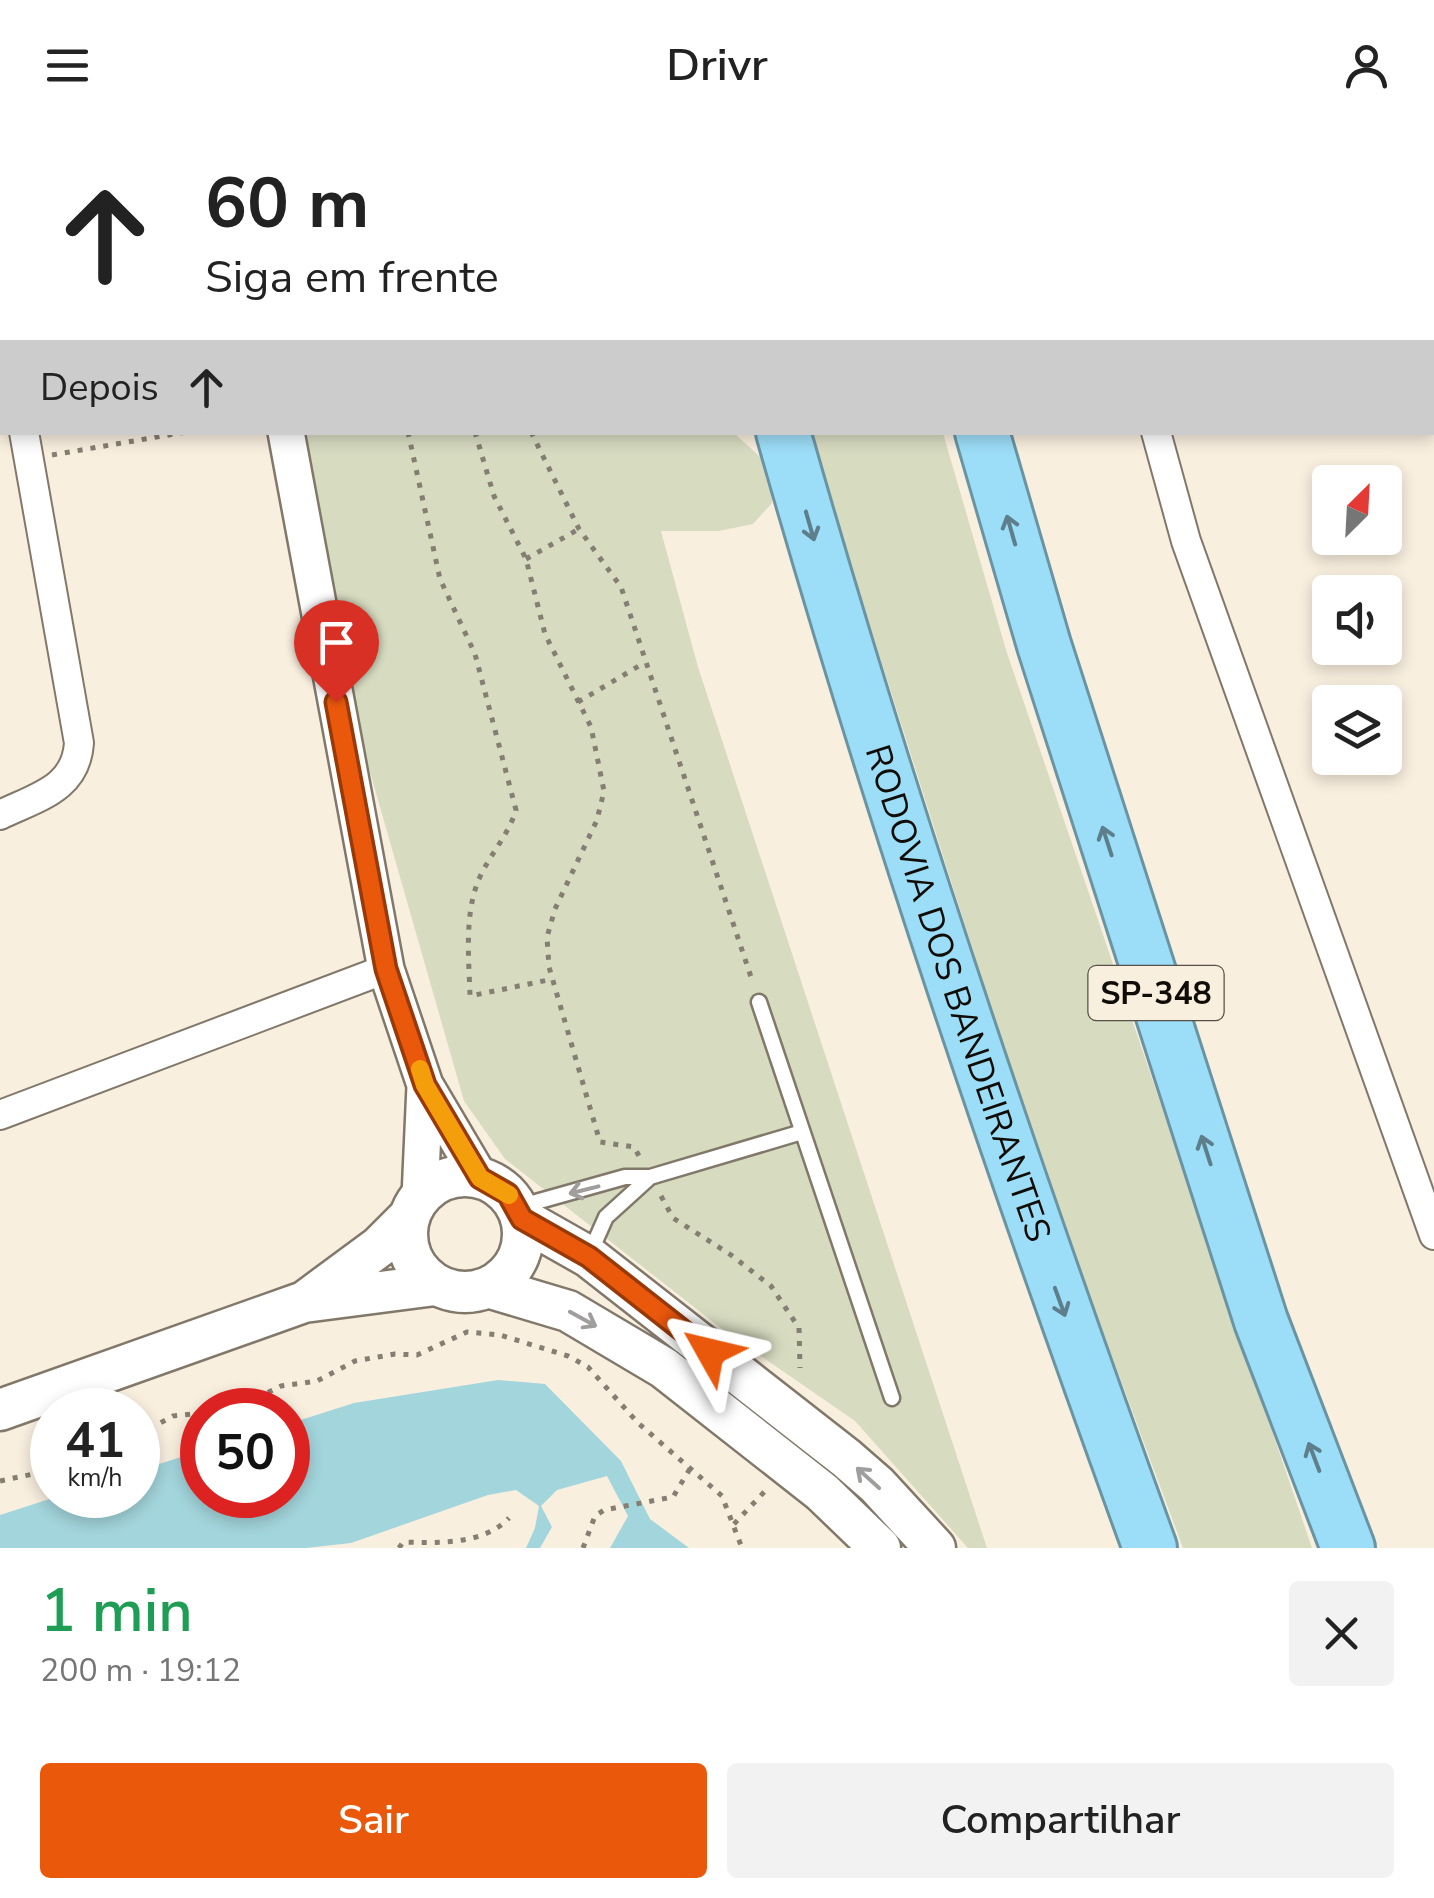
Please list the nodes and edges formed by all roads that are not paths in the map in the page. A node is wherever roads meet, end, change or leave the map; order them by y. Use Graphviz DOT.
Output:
graph roads {
  1 [pos="287,435"];
  2 [pos="784,435"];
  3 [pos="983,435"];
  4 [pos="1157,435"];
  5 [pos="27,446"];
  6 [pos="0,815"];
  7 [pos="386,969"];
  8 [pos="759,1002"];
  9 [pos="425,1085"];
  10 [pos="0,1114"];
  11 [pos="802,1132"];
  12 [pos="650,1177"];
  13 [pos="480,1178"];
  14 [pos="414,1207"];
  15 [pos="520,1213"];
  16 [pos="1434,1234"];
  17 [pos="589,1257"];
  18 [pos="435,1284"];
  19 [pos="491,1288"];
  20 [pos="304,1302"];
  21 [pos="892,1398"];
  22 [pos="0,1410"];
  23 [pos="880,1548"];
  24 [pos="936,1548"];
  25 [pos="1150,1548"];
  26 [pos="1348,1548"];
  1 -- 7 [label="street"];
  2 -- 25 [label="highway, RODOVIA DOS BANDEIRANTES, one-way"];
  26 -- 3 [label="highway, SP-348, one-way"];
  4 -- 16 [label="street"];
  5 -- 6 [label="street"];
  7 -- 9 [label="street"];
  7 -- 10 [label="street"];
  8 -- 11 [label="lane"];
  9 -- 13 [label="street"];
  9 -- 14 [label="street"];
  11 -- 12 [label="lane"];
  11 -- 21 [label="lane"];
  12 -- 15 [label="lane, one-way"];
  12 -- 17 [label="lane"];
  13 -- 14 [label="main road"];
  13 -- 15 [label="main road"];
  14 -- 18 [label="main road"];
  14 -- 20 [label="main road"];
  15 -- 17 [label="main road"];
  15 -- 19 [label="main road"];
  24 -- 17 [label="main road, one-way"];
  18 -- 19 [label="main road"];
  18 -- 20 [label="main road"];
  19 -- 23 [label="main road, one-way"];
  20 -- 22 [label="main road"];
}
